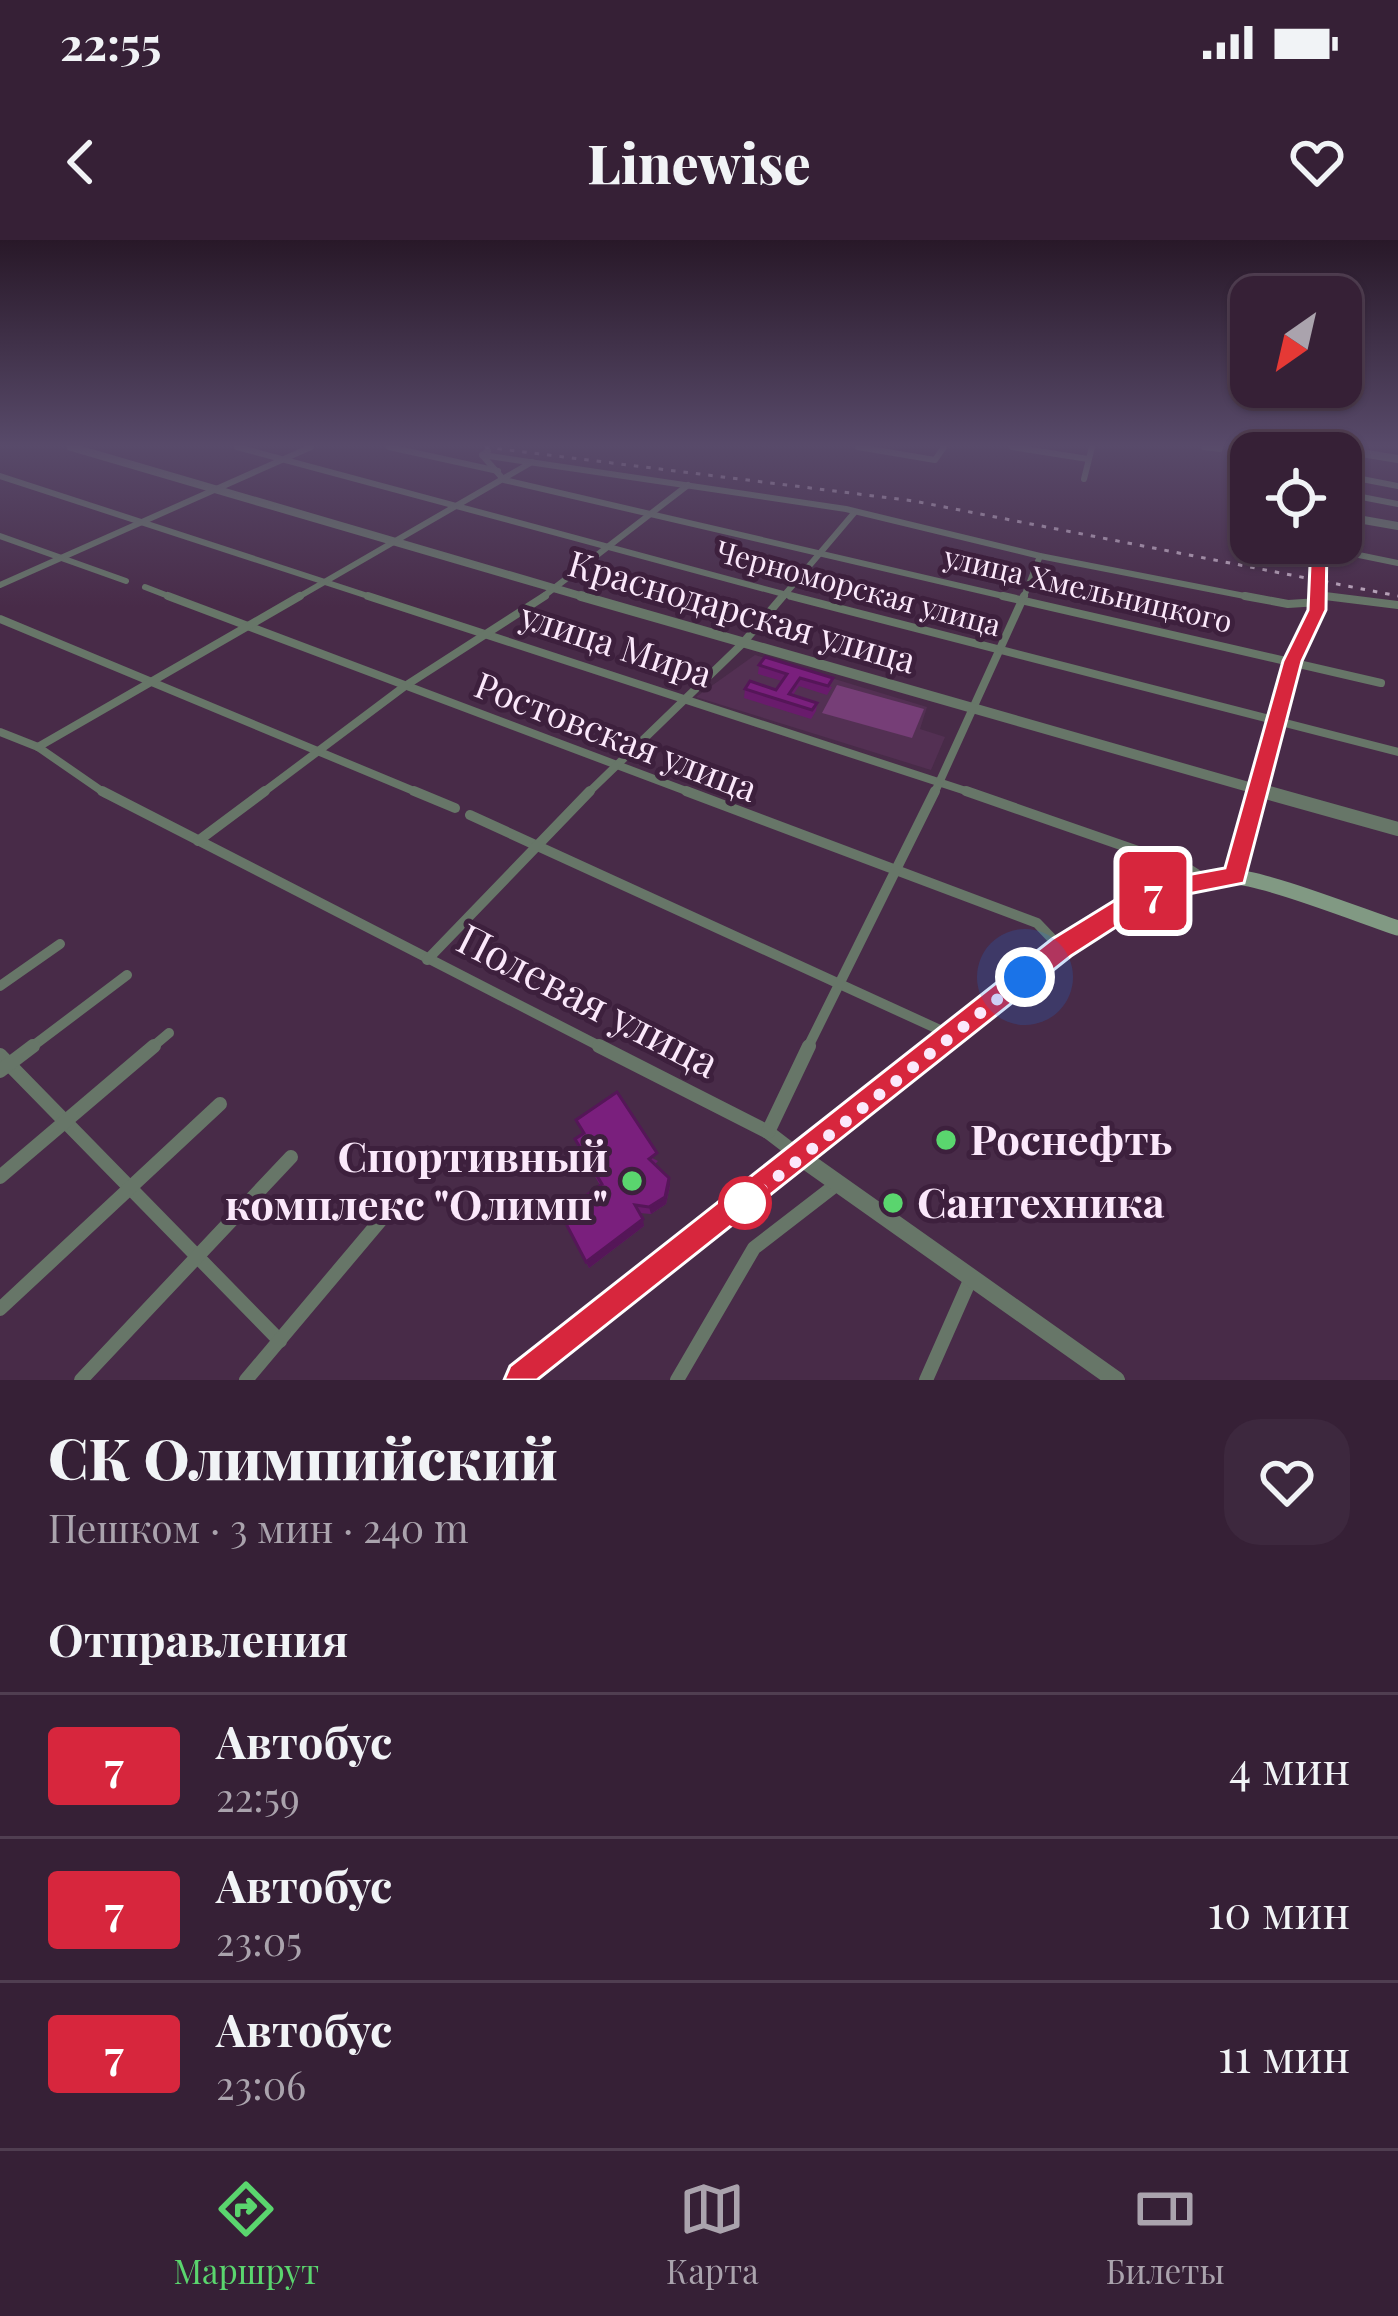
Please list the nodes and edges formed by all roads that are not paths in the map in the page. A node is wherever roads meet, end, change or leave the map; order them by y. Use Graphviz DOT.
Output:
graph roads {
  1 [pos="74,500"];
  2 [pos="190,500"];
  3 [pos="252,500"];
  4 [pos="437,500"];
  5 [pos="463,500"];
  6 [pos="605,500"];
  7 [pos="670,500"];
  8 [pos="781,500"];
  9 [pos="456,505"];
  10 [pos="656,512"];
  11 [pos="854,513"];
  12 [pos="1362,520"];
  13 [pos="143,523"];
  14 [pos="1398,526"];
  15 [pos="0,536"];
  16 [pos="392,541"];
  17 [pos="611,547"];
  18 [pos="821,552"];
  19 [pos="1362,555"];
  20 [pos="1040,556"];
  21 [pos="62,557"];
  22 [pos="1398,563"];
  23 [pos="1319,564"];
  24 [pos="323,580"];
  25 [pos="126,581"];
  26 [pos="0,585"];
  27 [pos="145,587"];
  28 [pos="555,589"];
  29 [pos="787,595"];
  30 [pos="1319,599"];
  31 [pos="1022,602"];
  32 [pos="1398,605"];
  33 [pos="0,619"];
  34 [pos="241,625"];
  35 [pos="487,634"];
  36 [pos="742,644"];
  37 [pos="1001,652"];
  38 [pos="1293,661"];
  39 [pos="146,681"];
  40 [pos="1381,683"];
  41 [pos="405,686"];
  42 [pos="682,698"];
  43 [pos="973,710"];
  44 [pos="1275,721"];
  45 [pos="0,732"];
  46 [pos="38,746"];
  47 [pos="316,751"];
  48 [pos="1398,752"];
  49 [pos="613,767"];
  50 [pos="941,782"];
  51 [pos="1258,789"];
  52 [pos="455,808"];
  53 [pos="470,815"];
  54 [pos="1398,829"];
  55 [pos="198,841"];
  56 [pos="536,844"];
  57 [pos="894,869"];
  58 [pos="1235,876"];
  59 [pos="1208,881"];
  60 [pos="1398,928"];
  61 [pos="60,944"];
  62 [pos="1061,948"];
  63 [pos="427,960"];
  64 [pos="127,975"];
  65 [pos="836,982"];
  66 [pos="0,986"];
  67 [pos="169,1033"];
  68 [pos="952,1036"];
  69 [pos="3,1063"];
  70 [pos="220,1104"];
  71 [pos="64,1123"];
  72 [pos="768,1132"];
  73 [pos="291,1157"];
  74 [pos="802,1158"];
  75 [pos="0,1177"];
  76 [pos="837,1184"];
  77 [pos="127,1190"];
  78 [pos="385,1215"];
  79 [pos="199,1254"];
  80 [pos="971,1278"];
  81 [pos="0,1310"];
  82 [pos="280,1341"];
  83 [pos="81,1380"];
  84 [pos="246,1380"];
  85 [pos="523,1380"];
  86 [pos="677,1380"];
  87 [pos="926,1380"];
  88 [pos="1116,1380"];
  1 -- 13 [label="street, улица Мира"];
  2 -- 13 [label="street"];
  3 -- 16 [label="street, Краснодарская улица"];
  4 -- 9 [label="street, Черноморская улица"];
  5 -- 9 [label="street"];
  6 -- 10 [label="street, улица Хмельницкого"];
  7 -- 10 [label="street"];
  8 -- 11 [label="street"];
  9 -- 16 [label="street"];
  9 -- 17 [label="street, Черноморская улица"];
  10 -- 17 [label="street"];
  10 -- 18 [label="street, улица Хмельницкого"];
  11 -- 18 [label="street"];
  11 -- 20 [label="street"];
  12 -- 14 [label="street"];
  13 -- 21 [label="street"];
  13 -- 24 [label="street, улица Мира"];
  15 -- 21 [label="street"];
  16 -- 24 [label="street"];
  16 -- 28 [label="street, Краснодарская улица"];
  17 -- 28 [label="street"];
  17 -- 29 [label="street, Черноморская улица"];
  18 -- 29 [label="street"];
  18 -- 31 [label="street, улица Хмельницкого"];
  19 -- 22 [label="street"];
  20 -- 30 [label="street"];
  20 -- 31 [label="street"];
  21 -- 25 [label="street"];
  21 -- 26 [label="street"];
  23 -- 30 [label="main road"];
  24 -- 34 [label="street"];
  24 -- 35 [label="street, улица Мира"];
  27 -- 34 [label="street, Ростовская улица"];
  28 -- 35 [label="street"];
  28 -- 36 [label="street, Краснодарская улица"];
  29 -- 36 [label="street"];
  29 -- 37 [label="street, Черноморская улица"];
  30 -- 32 [label="street"];
  30 -- 38 [label="main road"];
  31 -- 37 [label="street"];
  31 -- 38 [label="street, улица Хмельницкого"];
  33 -- 39 [label="street"];
  34 -- 39 [label="street"];
  34 -- 41 [label="street, Ростовская улица"];
  35 -- 41 [label="street"];
  35 -- 42 [label="street, улица Мира"];
  36 -- 42 [label="street"];
  36 -- 43 [label="street, Краснодарская улица"];
  37 -- 43 [label="street"];
  37 -- 44 [label="street, Черноморская улица"];
  38 -- 40 [label="street, улица Хмельницкого"];
  38 -- 44 [label="main road"];
  39 -- 46 [label="street"];
  39 -- 47 [label="street"];
  41 -- 47 [label="street"];
  41 -- 49 [label="street, Ростовская улица"];
  42 -- 49 [label="street"];
  42 -- 50 [label="street, улица Мира"];
  43 -- 50 [label="street"];
  43 -- 51 [label="street, Краснодарская улица"];
  44 -- 48 [label="street, Черноморская улица"];
  44 -- 51 [label="main road"];
  45 -- 46 [label="street, Полевая улица"];
  46 -- 55 [label="street, Полевая улица"];
  47 -- 52 [label="street"];
  47 -- 55 [label="street"];
  49 -- 56 [label="street"];
  49 -- 57 [label="street, Ростовская улица"];
  50 -- 57 [label="street"];
  50 -- 59 [label="street, улица Мира"];
  51 -- 54 [label="street, Краснодарская улица"];
  51 -- 58 [label="main road"];
  53 -- 56 [label="street"];
  55 -- 63 [label="street, Полевая улица"];
  56 -- 63 [label="street"];
  56 -- 65 [label="street"];
  57 -- 62 [label="street, Ростовская улица"];
  57 -- 65 [label="street"];
  58 -- 59 [label="main road"];
  58 -- 60 [label="main road"];
  59 -- 62 [label="main road"];
  61 -- 66 [label="street"];
  62 -- 68 [label="main road"];
  63 -- 72 [label="street, Полевая улица"];
  64 -- 69 [label="street"];
  65 -- 68 [label="street"];
  65 -- 72 [label="street"];
  67 -- 71 [label="street"];
  68 -- 74 [label="main road"];
  69 -- 71 [label="street"];
  70 -- 77 [label="street"];
  71 -- 75 [label="street"];
  71 -- 77 [label="street"];
  72 -- 74 [label="street, Полевая улица"];
  73 -- 79 [label="street"];
  74 -- 76 [label="street, Полевая улица"];
  74 -- 85 [label="main road"];
  76 -- 80 [label="street, Полевая улица"];
  76 -- 86 [label="street"];
  77 -- 79 [label="street"];
  77 -- 81 [label="street"];
  78 -- 82 [label="street"];
  79 -- 82 [label="street"];
  79 -- 83 [label="street"];
  80 -- 87 [label="street"];
  80 -- 88 [label="street, Полевая улица"];
  82 -- 84 [label="street"];
}
